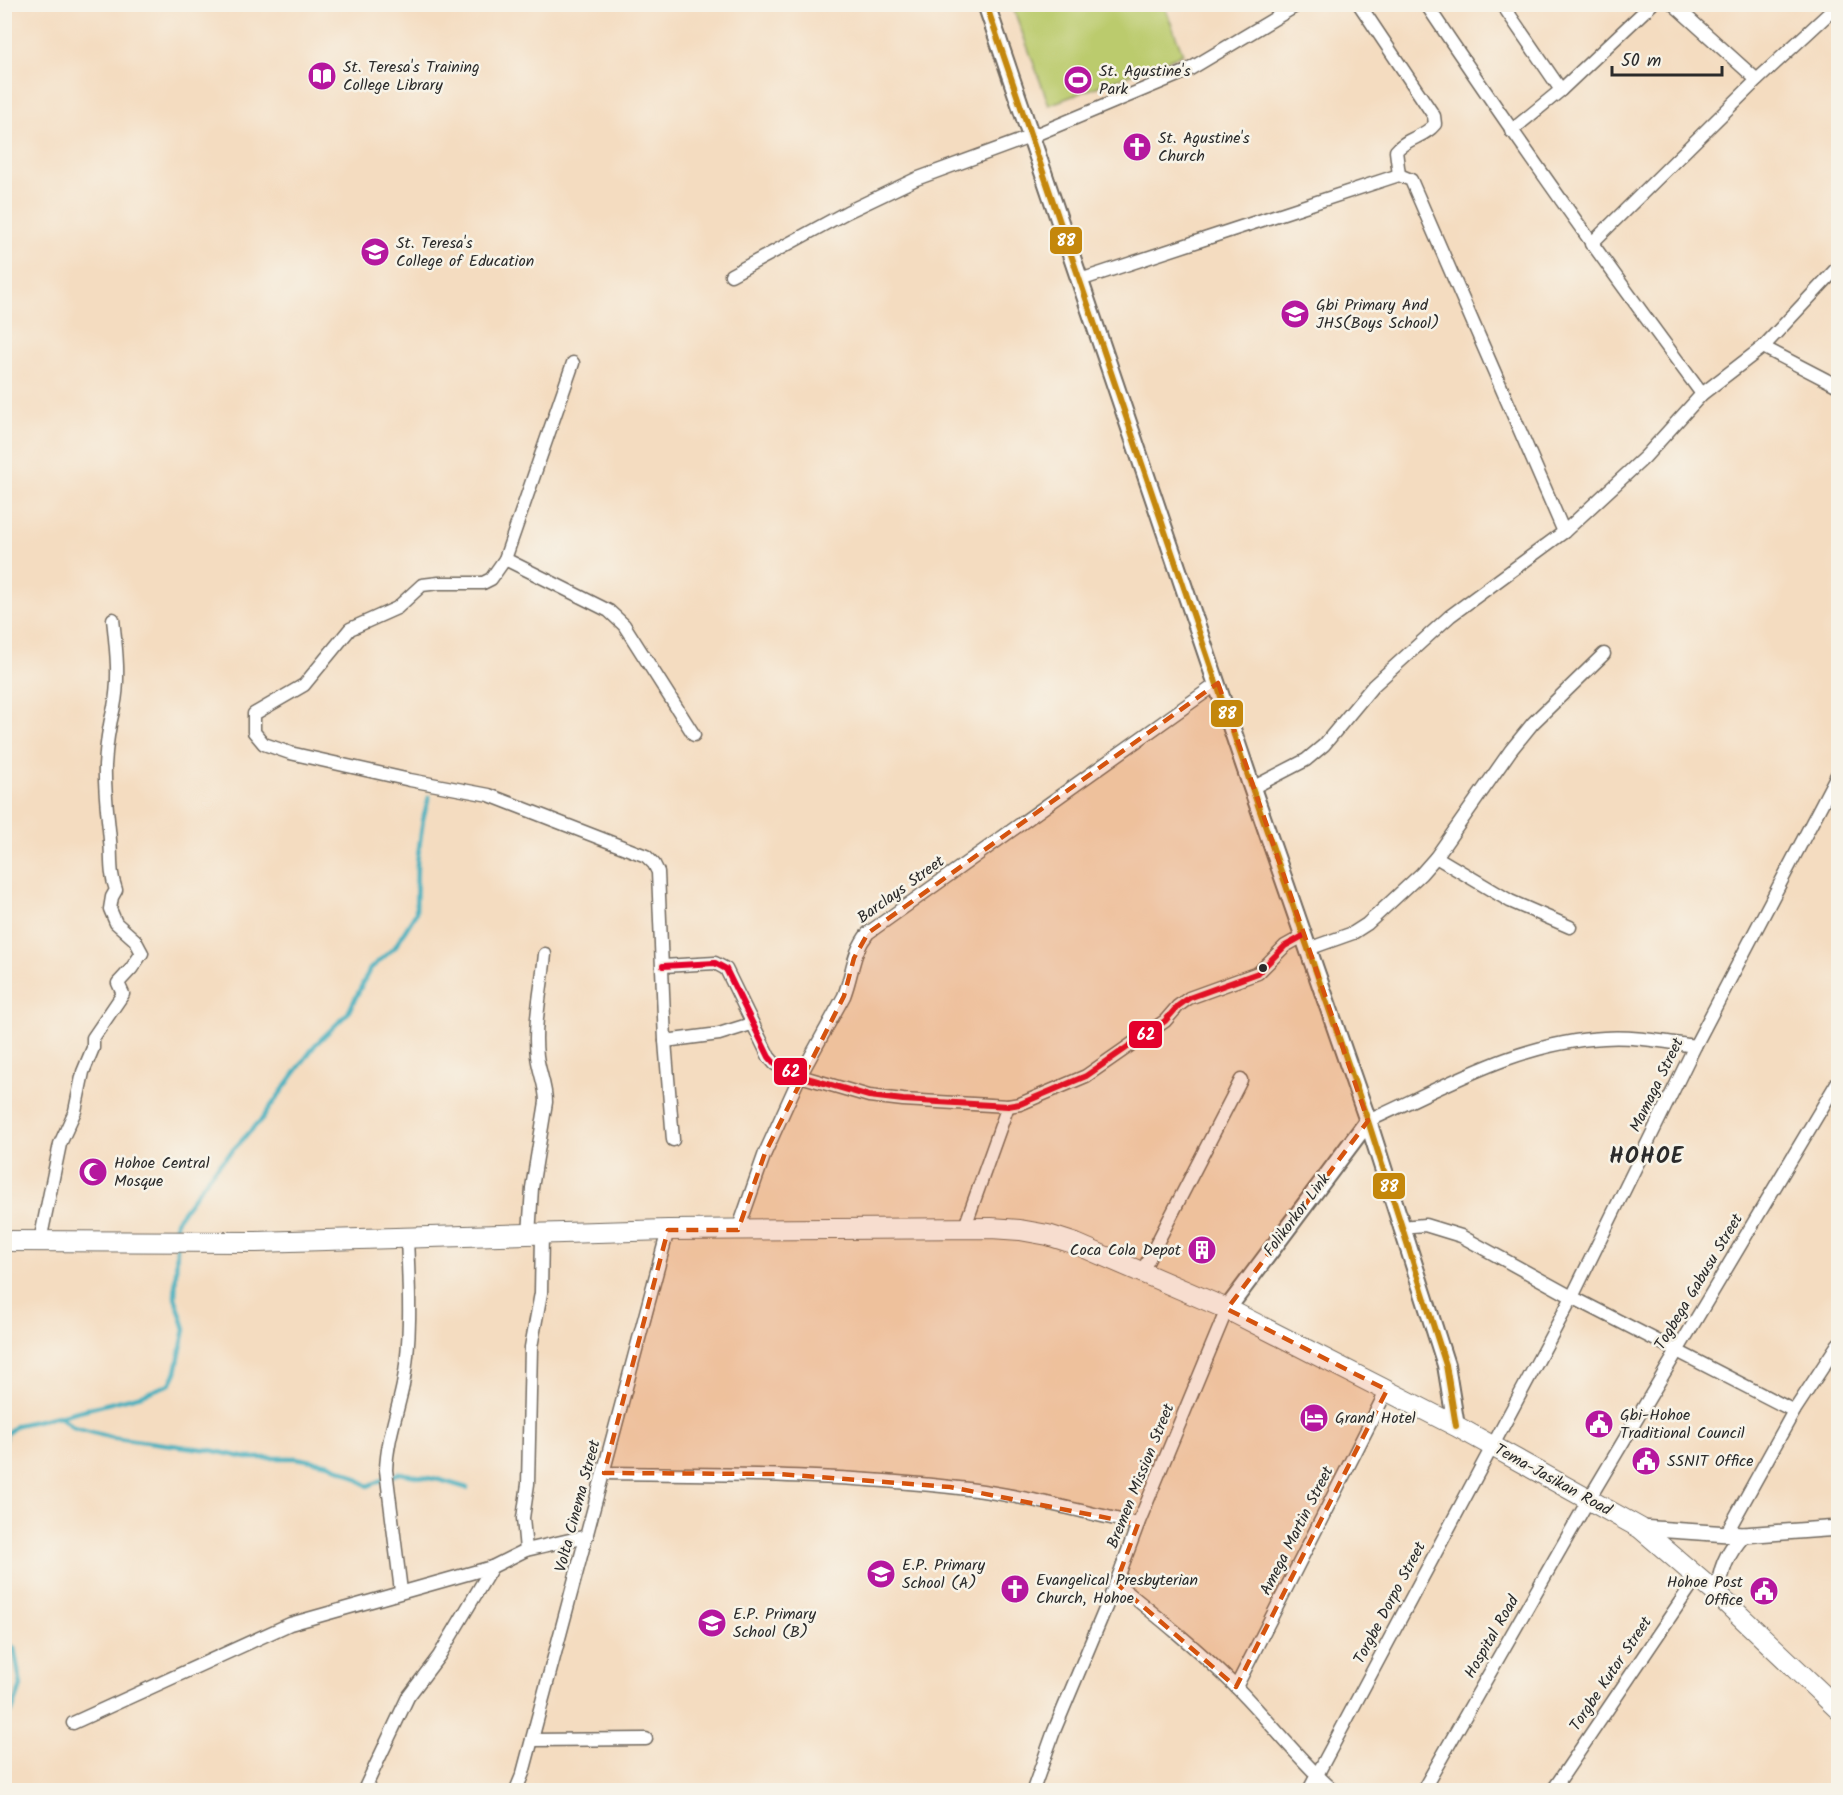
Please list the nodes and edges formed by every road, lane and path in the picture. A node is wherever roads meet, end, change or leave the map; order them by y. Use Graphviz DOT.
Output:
graph roads {
  1 [pos="986,4"];
  2 [pos="1299,4"];
  3 [pos="1359,4"];
  4 [pos="1426,4"];
  5 [pos="1502,4"];
  6 [pos="1652,4"];
  7 [pos="1673,4"];
  8 [pos="1839,6"];
  9 [pos="1757,80"];
  10 [pos="1561,90"];
  11 [pos="1511,131"];
  12 [pos="1030,136"];
  13 [pos="1400,175"];
  14 [pos="1591,244"];
  15 [pos="1839,267"];
  16 [pos="731,275"];
  17 [pos="1080,280"];
  18 [pos="1763,347"];
  19 [pos="573,363"];
  20 [pos="1839,386"];
  21 [pos="1702,394"];
  22 [pos="1564,532"];
  23 [pos="505,559"];
  24 [pos="113,619"];
  25 [pos="1604,654"];
  26 [pos="1218,683"];
  27 [pos="694,735"];
  28 [pos="1839,773"];
  29 [pos="1252,788"];
  30 [pos="1436,857"];
  31 [pos="1570,927"];
  32 [pos="1306,943"];
  33 [pos="545,954"];
  34 [pos="663,966"];
  35 [pos="751,1024"];
  36 [pos="665,1041"];
  37 [pos="1695,1046"];
  38 [pos="800,1076"];
  39 [pos="1241,1080"];
  40 [pos="1839,1081"];
  41 [pos="1008,1106"];
  42 [pos="1368,1121"];
  43 [pos="673,1140"];
  44 [pos="1400,1227"];
  45 [pos="964,1229"];
  46 [pos="668,1230"];
  47 [pos="738,1230"];
  48 [pos="536,1234"];
  49 [pos="407,1238"];
  50 [pos="4,1241"];
  51 [pos="40,1241"];
  52 [pos="1142,1272"];
  53 [pos="1572,1297"];
  54 [pos="1227,1309"];
  55 [pos="1839,1344"];
  56 [pos="1676,1352"];
  57 [pos="1387,1390"];
  58 [pos="1794,1411"];
  59 [pos="1456,1426"];
  60 [pos="1491,1445"];
  61 [pos="604,1473"];
  62 [pos="1589,1499"];
  63 [pos="1138,1524"];
  64 [pos="1640,1528"];
  65 [pos="1839,1528"];
  66 [pos="1726,1534"];
  67 [pos="1743,1535"];
  68 [pos="587,1536"];
  69 [pos="526,1550"];
  70 [pos="492,1567"];
  71 [pos="1697,1577"];
  72 [pos="1116,1583"];
  73 [pos="401,1591"];
  74 [pos="1718,1595"];
  75 [pos="1236,1687"];
  76 [pos="1839,1709"];
  77 [pos="73,1723"];
  78 [pos="646,1739"];
  79 [pos="532,1740"];
  80 [pos="1317,1776"];
  81 [pos="364,1791"];
  82 [pos="516,1791"];
  83 [pos="1033,1791"];
  84 [pos="1309,1791"];
  85 [pos="1333,1791"];
  86 [pos="1423,1791"];
  87 [pos="1553,1791"];
  1 -- 12 [label="main road"];
  2 -- 12 [label="street"];
  3 -- 13 [label="street"];
  4 -- 11 [label="street"];
  5 -- 10 [label="street"];
  6 -- 10 [label="street"];
  7 -- 9 [label="street"];
  8 -- 9 [label="street"];
  9 -- 14 [label="street"];
  10 -- 11 [label="street"];
  11 -- 14 [label="street"];
  12 -- 16 [label="street"];
  12 -- 17 [label="main road"];
  13 -- 17 [label="street"];
  13 -- 22 [label="street"];
  14 -- 21 [label="street"];
  15 -- 18 [label="street"];
  17 -- 26 [label="main road"];
  18 -- 20 [label="street"];
  18 -- 21 [label="street"];
  19 -- 23 [label="street"];
  21 -- 22 [label="street"];
  22 -- 29 [label="street"];
  23 -- 27 [label="street"];
  23 -- 34 [label="street"];
  24 -- 51 [label="street"];
  25 -- 30 [label="street"];
  26 -- 29 [label="main road"];
  26 -- 38 [label="street, Barclays Street"];
  28 -- 37 [label="street, Mamaga Street"];
  29 -- 32 [label="main road"];
  30 -- 31 [label="street"];
  30 -- 32 [label="street"];
  32 -- 41 [label="street"];
  32 -- 42 [label="main road"];
  33 -- 48 [label="street"];
  34 -- 35 [label="street"];
  34 -- 36 [label="street"];
  35 -- 36 [label="street"];
  35 -- 38 [label="street"];
  36 -- 43 [label="street"];
  37 -- 42 [label="street"];
  37 -- 53 [label="street, Mamaga Street"];
  38 -- 41 [label="street"];
  38 -- 47 [label="street, Barclays Street"];
  39 -- 52 [label="street"];
  40 -- 56 [label="street, Togbega Gabusu Street"];
  41 -- 45 [label="street"];
  42 -- 44 [label="main road"];
  42 -- 54 [label="main road, Folikorkor Link"];
  44 -- 53 [label="street"];
  44 -- 59 [label="main road"];
  45 -- 47 [label="highway, Tema-Jasikan Road"];
  45 -- 52 [label="highway, Tema-Jasikan Road"];
  46 -- 47 [label="highway, Tema-Jasikan Road"];
  46 -- 48 [label="highway, Tema-Jasikan Road"];
  46 -- 61 [label="street, Volta Cinema Street"];
  48 -- 49 [label="highway, Tema-Jasikan Road"];
  48 -- 69 [label="street"];
  49 -- 51 [label="highway, Tema-Jasikan Road"];
  49 -- 73 [label="street"];
  50 -- 51 [label="highway, Tema-Jasikan Road"];
  52 -- 54 [label="highway, Tema-Jasikan Road"];
  53 -- 56 [label="street"];
  53 -- 60 [label="street, Mamaga Street"];
  54 -- 57 [label="highway, Tema-Jasikan Road"];
  54 -- 63 [label="street, Bremen Mission Street"];
  55 -- 58 [label="street"];
  56 -- 58 [label="street"];
  56 -- 62 [label="street, Togbega Gabusu Street"];
  57 -- 59 [label="highway, Tema-Jasikan Road"];
  57 -- 75 [label="street, Amega Martin Street"];
  58 -- 66 [label="street"];
  59 -- 60 [label="highway, Tema-Jasikan Road"];
  60 -- 62 [label="highway, Tema-Jasikan Road"];
  60 -- 80 [label="street, Torgbe Dorpo Street"];
  61 -- 63 [label="street"];
  61 -- 68 [label="street, Volta Cinema Street"];
  62 -- 64 [label="highway, Tema-Jasikan Road"];
  62 -- 86 [label="street, Hospital Road"];
  63 -- 72 [label="street, Bremen Mission Street"];
  64 -- 66 [label="street"];
  64 -- 71 [label="highway, Tema-Jasikan Road"];
  65 -- 67 [label="street"];
  66 -- 67 [label="street"];
  67 -- 74 [label="street"];
  68 -- 69 [label="street"];
  68 -- 79 [label="street, Volta Cinema Street"];
  69 -- 70 [label="street"];
  70 -- 73 [label="street"];
  70 -- 81 [label="street"];
  71 -- 74 [label="highway, Tema-Jasikan Road"];
  71 -- 87 [label="street, Torgbe Kutor Street"];
  72 -- 75 [label="street"];
  72 -- 83 [label="street, Bremen Mission Street"];
  73 -- 77 [label="street"];
  74 -- 76 [label="highway, Tema-Jasikan Road"];
  75 -- 80 [label="street"];
  78 -- 79 [label="street"];
  79 -- 82 [label="street, Volta Cinema Street"];
  80 -- 84 [label="street, Torgbe Dorpo Street"];
  80 -- 85 [label="street"];
}
